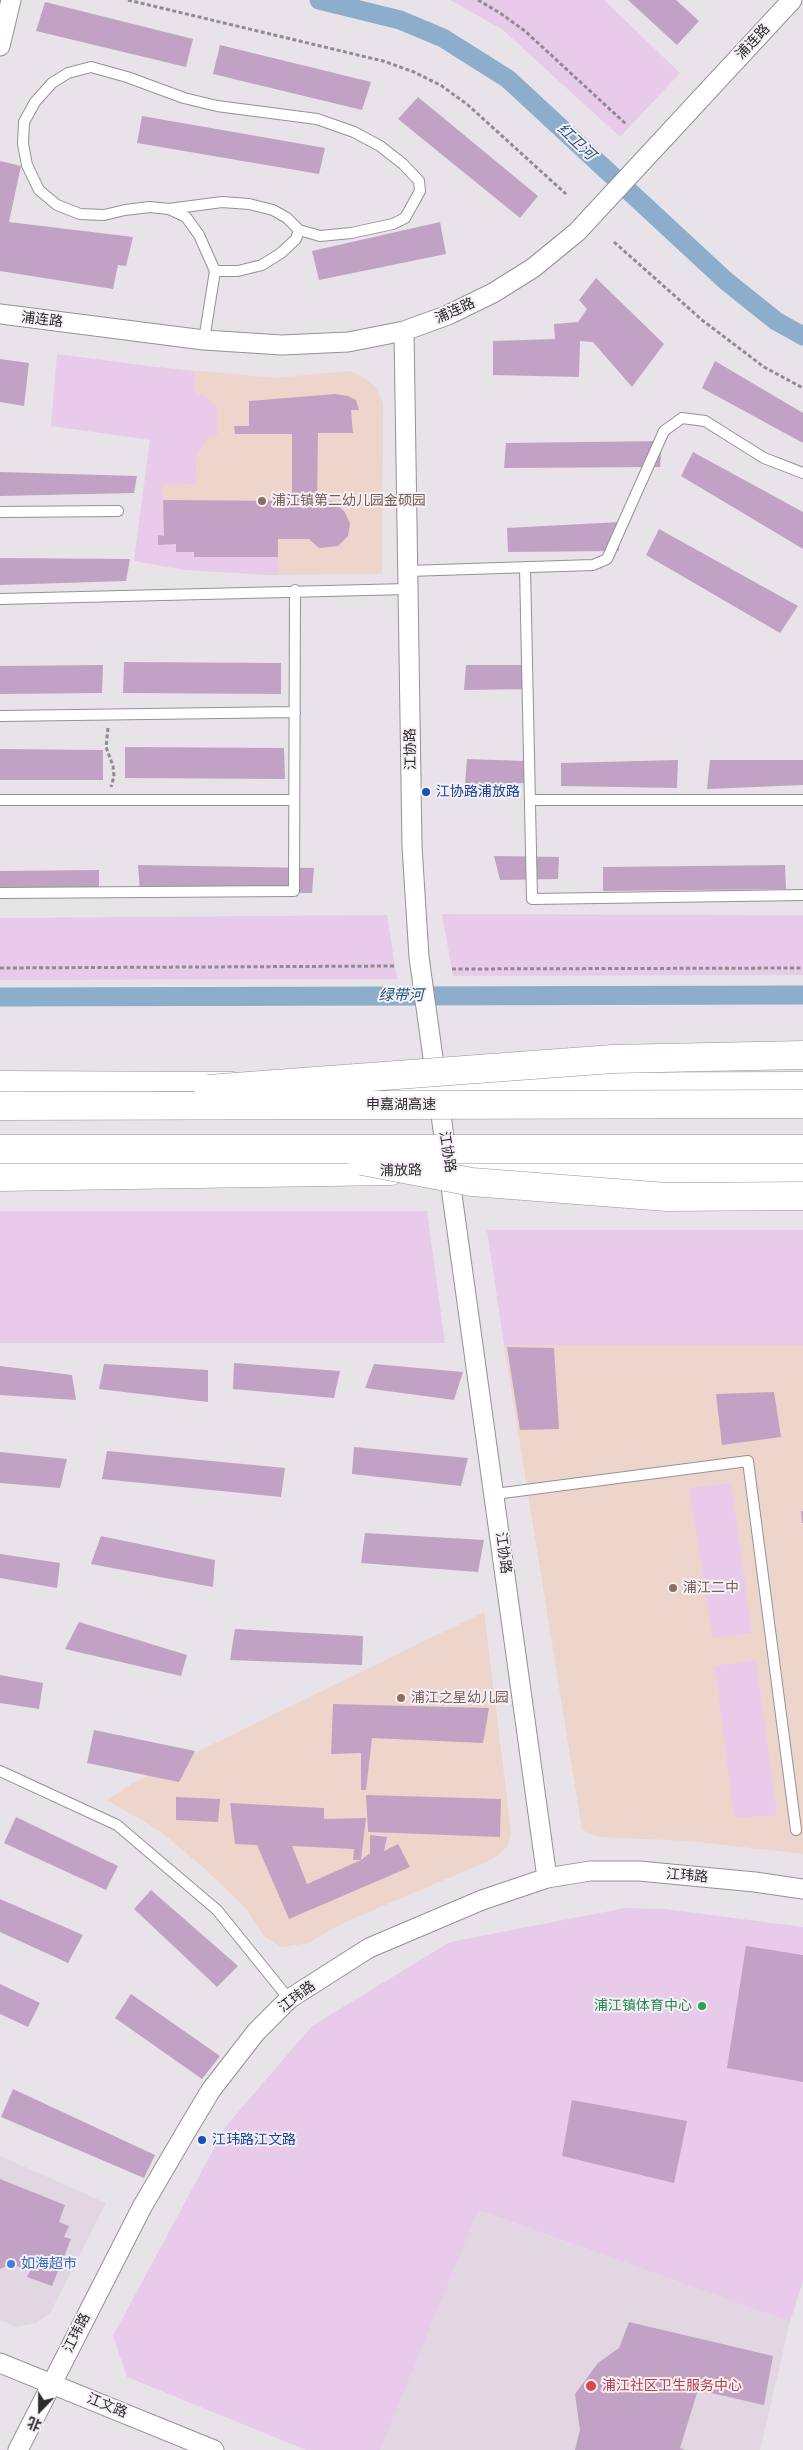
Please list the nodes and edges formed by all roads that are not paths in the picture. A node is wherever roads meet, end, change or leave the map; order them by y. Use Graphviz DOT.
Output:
graph roads {
  1 [pos="11,0"];
  2 [pos="792,0"];
  3 [pos="0,46"];
  4 [pos="169,209"];
  5 [pos="299,230"];
  6 [pos="215,271"];
  7 [pos="0,314"];
  8 [pos="404,331"];
  9 [pos="204,340"];
  10 [pos="803,473"];
  11 [pos="118,511"];
  12 [pos="0,512"];
  13 [pos="525,567"];
  14 [pos="408,580"];
  15 [pos="295,590"];
  16 [pos="0,599"];
  17 [pos="295,712"];
  18 [pos="0,716"];
  19 [pos="0,800"];
  20 [pos="294,800"];
  21 [pos="530,800"];
  22 [pos="803,800"];
  23 [pos="0,893"];
  24 [pos="803,895"];
  25 [pos="803,1055"];
  26 [pos="0,1086"];
  27 [pos="803,1086"];
  28 [pos="437,1087"];
  29 [pos="803,1104"];
  30 [pos="0,1106"];
  31 [pos="88,1106"];
  32 [pos="299,1149"];
  33 [pos="803,1149"];
  34 [pos="0,1150"];
  35 [pos="450,1170"];
  36 [pos="803,1170"];
  37 [pos="0,1177"];
  38 [pos="803,1196"];
  39 [pos="495,1494"];
  40 [pos="0,1771"];
  41 [pos="796,1830"];
  42 [pos="547,1878"];
  43 [pos="803,1889"];
  44 [pos="289,1999"];
  45 [pos="0,2362"];
  46 [pos="52,2384"];
  47 [pos="18,2450"];
  48 [pos="214,2450"];
  1 -- 3 [label="street"];
  2 -- 8 [label="street, 浦连路"];
  4 -- 5 [label="lane"];
  4 -- 5 [label="lane"];
  4 -- 6 [label="lane"];
  5 -- 6 [label="lane"];
  6 -- 9 [label="lane"];
  7 -- 9 [label="street, 浦连路"];
  8 -- 9 [label="street, 浦连路"];
  8 -- 14 [label="street, 江协路"];
  10 -- 13 [label="lane"];
  11 -- 12 [label="lane"];
  13 -- 14 [label="lane"];
  13 -- 21 [label="lane"];
  14 -- 15 [label="lane"];
  14 -- 28 [label="street, 江协路"];
  15 -- 16 [label="lane"];
  15 -- 17 [label="lane"];
  17 -- 18 [label="lane"];
  17 -- 20 [label="lane"];
  19 -- 20 [label="lane"];
  20 -- 23 [label="lane"];
  21 -- 22 [label="lane"];
  21 -- 24 [label="lane"];
  25 -- 31 [label="main road, bridge"];
  26 -- 28 [label="main road"];
  27 -- 28 [label="main road"];
  28 -- 35 [label="street, 江协路"];
  29 -- 31 [label="main road, 申嘉湖高速, bridge"];
  30 -- 31 [label="main road, 申嘉湖高速, bridge"];
  32 -- 33 [label="main road, bridge"];
  32 -- 34 [label="main road, bridge"];
  32 -- 38 [label="main road, bridge"];
  35 -- 36 [label="main road, 浦放路"];
  35 -- 37 [label="main road, 浦放路"];
  35 -- 39 [label="street, 江协路"];
  39 -- 41 [label="lane"];
  39 -- 42 [label="street, 江协路"];
  40 -- 44 [label="lane"];
  42 -- 43 [label="street, 江玮路"];
  42 -- 44 [label="street, 江玮路"];
  44 -- 46 [label="street, 江玮路"];
  45 -- 46 [label="street, 江文路"];
  46 -- 47 [label="street, 江玮路"];
  46 -- 48 [label="street, 江文路"];
}
